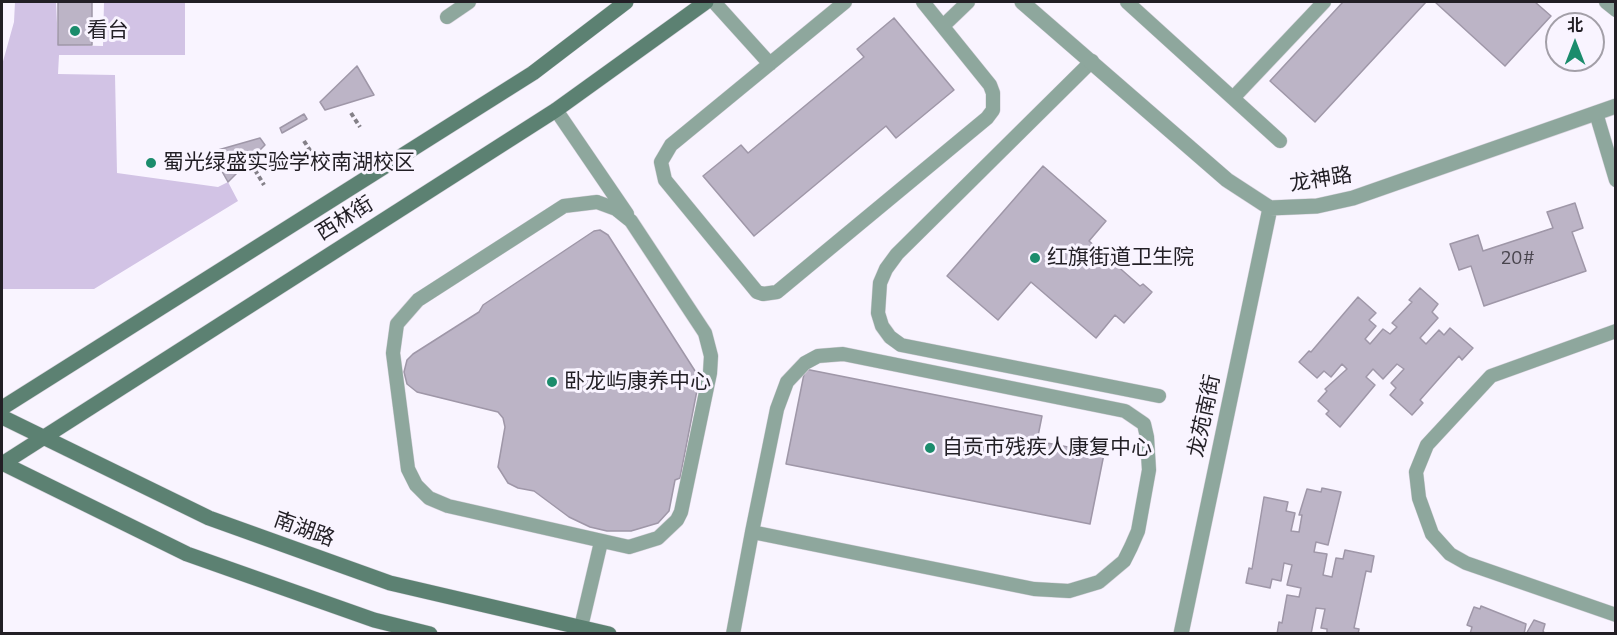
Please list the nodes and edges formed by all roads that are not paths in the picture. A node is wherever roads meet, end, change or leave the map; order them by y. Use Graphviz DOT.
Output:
graph roads {
  1 [pos="469,2"];
  2 [pos="626,2"];
  3 [pos="706,2"];
  4 [pos="714,2"];
  5 [pos="846,2"];
  6 [pos="923,2"];
  7 [pos="968,2"];
  8 [pos="1022,2"];
  9 [pos="1127,2"];
  10 [pos="1324,2"];
  11 [pos="1606,2"];
  12 [pos="1616,10"];
  13 [pos="447,17"];
  14 [pos="943,26"];
  15 [pos="1092,61"];
  16 [pos="770,64"];
  17 [pos="1233,98"];
  18 [pos="1616,106"];
  19 [pos="556,110"];
  20 [pos="1596,113"];
  21 [pos="1280,141"];
  22 [pos="1616,180"];
  23 [pos="1270,208"];
  24 [pos="631,221"];
  25 [pos="1616,331"];
  26 [pos="1159,396"];
  27 [pos="2,408"];
  28 [pos="2,417"];
  29 [pos="40,437"];
  30 [pos="2,463"];
  31 [pos="752,532"];
  32 [pos="601,542"];
  33 [pos="1616,615"];
  34 [pos="581,627"];
  35 [pos="430,633"];
  36 [pos="609,633"];
  37 [pos="733,633"];
  38 [pos="1181,633"];
  1 -- 13 [label="lane"];
  2 -- 27 [label="main road, 西林街"];
  3 -- 19 [label="main road, 西林街"];
  4 -- 16 [label="lane"];
  5 -- 16 [label="lane"];
  6 -- 14 [label="lane"];
  7 -- 14 [label="lane"];
  8 -- 15 [label="street, 龙神路"];
  9 -- 17 [label="lane"];
  10 -- 17 [label="lane"];
  11 -- 12 [label="lane"];
  14 -- 16 [label="lane"];
  15 -- 23 [label="street, 龙神路"];
  15 -- 26 [label="lane"];
  17 -- 21 [label="lane"];
  18 -- 20 [label="street, 龙神路"];
  19 -- 24 [label="lane"];
  19 -- 29 [label="main road, 西林街"];
  20 -- 22 [label="lane"];
  20 -- 23 [label="street, 龙神路"];
  23 -- 38 [label="street, 龙苑南街"];
  24 -- 32 [label="lane"];
  24 -- 32 [label="lane"];
  25 -- 33 [label="lane"];
  28 -- 29 [label="main road, 南湖路"];
  29 -- 30 [label="main road, 西林街"];
  29 -- 34 [label="main road, 南湖路"];
  30 -- 35 [label="main road"];
  31 -- 31 [label="lane"];
  31 -- 37 [label="lane"];
  32 -- 34 [label="lane"];
  34 -- 36 [label="main road, 南湖路"];
}
